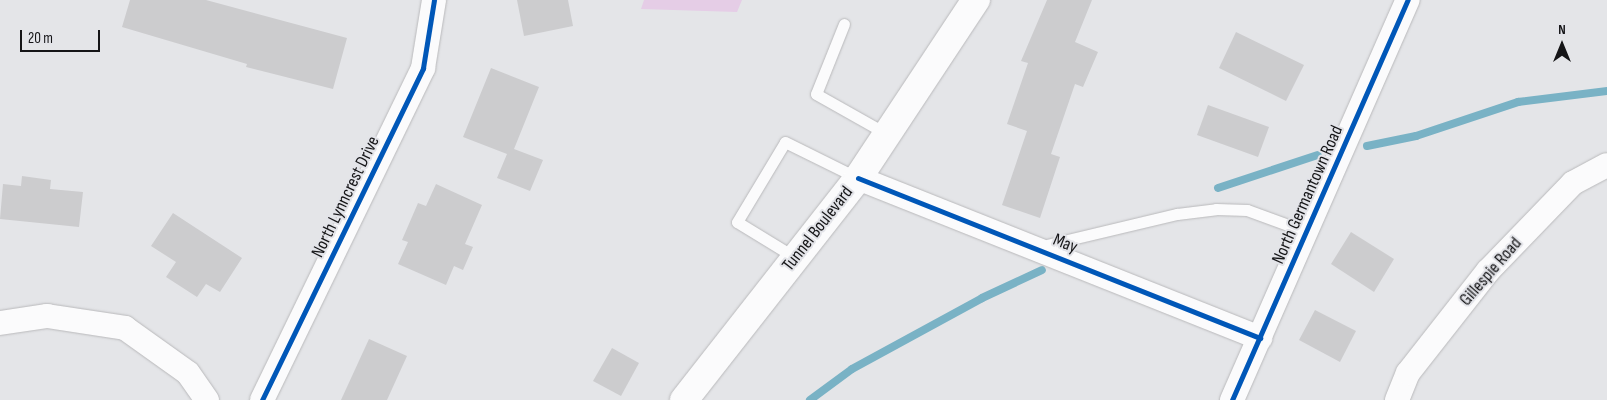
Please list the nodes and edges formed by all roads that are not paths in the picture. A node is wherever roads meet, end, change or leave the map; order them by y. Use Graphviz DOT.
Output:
graph roads {
  1 [pos="434,0"];
  2 [pos="976,0"];
  3 [pos="1408,0"];
  4 [pos="844,24"];
  5 [pos="887,134"];
  6 [pos="1607,165"];
  7 [pos="858,178"];
  8 [pos="1307,232"];
  9 [pos="1036,247"];
  10 [pos="796,258"];
  11 [pos="0,323"];
  12 [pos="1260,338"];
  13 [pos="207,400"];
  14 [pos="262,400"];
  15 [pos="684,400"];
  16 [pos="1232,400"];
  17 [pos="1397,400"];
  1 -- 14 [label="street, North Lynncrest Drive"];
  2 -- 5 [label="main road, Tunnel Boulevard"];
  3 -- 8 [label="street, North Germantown Road"];
  4 -- 5 [label="lane"];
  5 -- 7 [label="main road, Tunnel Boulevard"];
  6 -- 17 [label="street, Gillespie Road"];
  7 -- 9 [label="street, May"];
  7 -- 10 [label="main road, Tunnel Boulevard"];
  7 -- 10 [label="lane"];
  8 -- 9 [label="lane"];
  8 -- 12 [label="street, North Germantown Road"];
  9 -- 12 [label="street, May"];
  10 -- 15 [label="main road, Tunnel Boulevard"];
  11 -- 13 [label="street"];
  12 -- 16 [label="street, North Germantown Road"];
}
